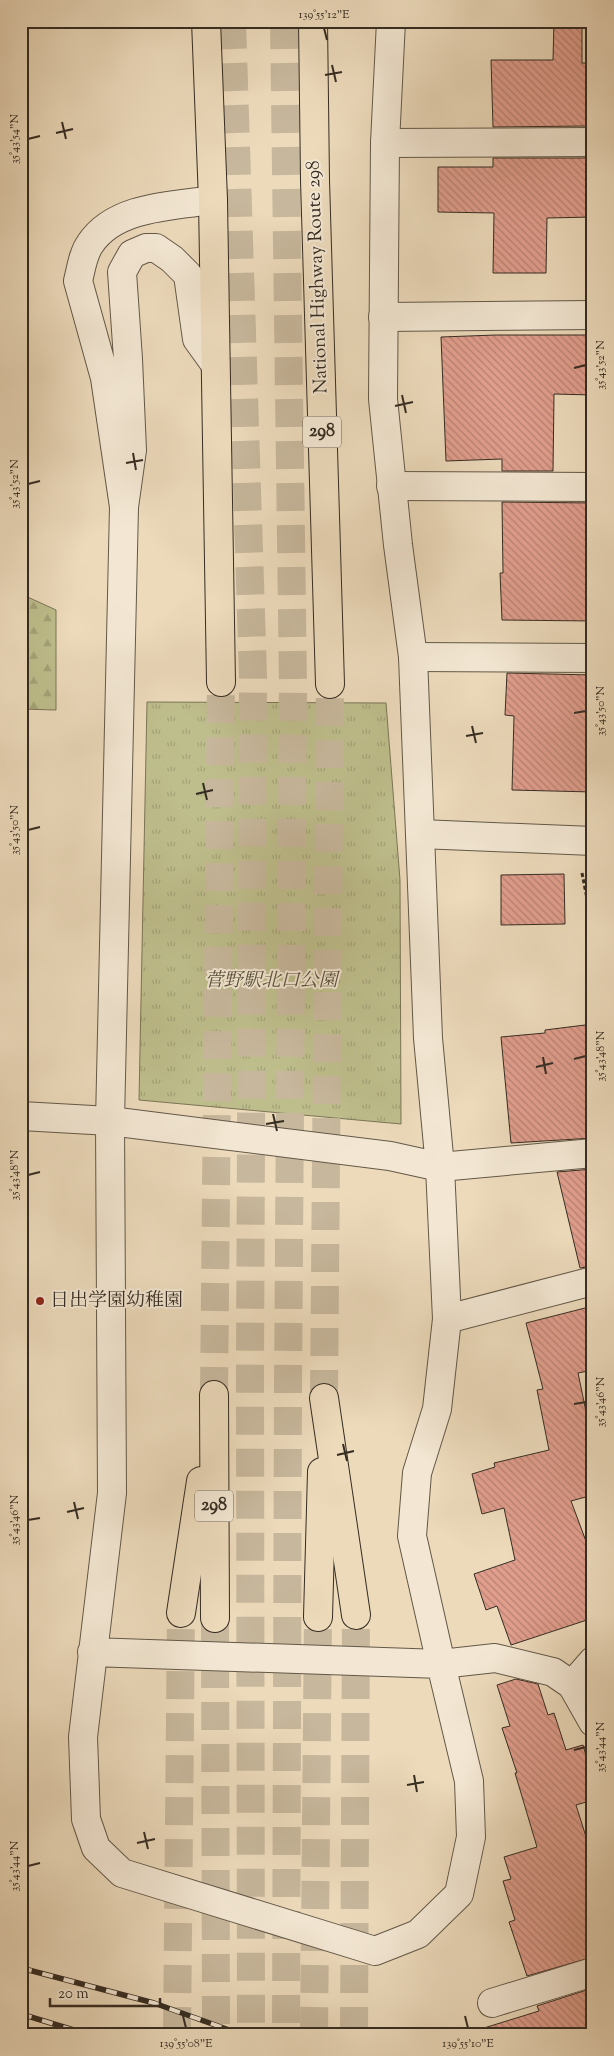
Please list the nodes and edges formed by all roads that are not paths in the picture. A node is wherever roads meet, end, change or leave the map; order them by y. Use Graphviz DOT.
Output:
graph roads {
  1 [pos="206,21"];
  2 [pos="313,21"];
  3 [pos="391,21"];
  4 [pos="593,142"];
  5 [pos="385,143"];
  6 [pos="212,200"];
  7 [pos="593,315"];
  8 [pos="383,317"];
  9 [pos="216,364"];
  10 [pos="391,486"];
  11 [pos="593,487"];
  12 [pos="124,507"];
  13 [pos="413,656"];
  14 [pos="593,658"];
  15 [pos="221,682"];
  16 [pos="330,684"];
  17 [pos="420,834"];
  18 [pos="584,841"];
  19 [pos="21,1116"];
  20 [pos="110,1122"];
  21 [pos="593,1153"];
  22 [pos="440,1167"];
  23 [pos="593,1281"];
  24 [pos="447,1319"];
  25 [pos="181,1613"];
  26 [pos="356,1615"];
  27 [pos="318,1617"];
  28 [pos="215,1618"];
  29 [pos="92,1652"];
  30 [pos="593,1661"];
  31 [pos="441,1664"];
  32 [pos="572,1685"];
  33 [pos="593,1722"];
  34 [pos="593,1972"];
  35 [pos="492,2003"];
  1 -- 6 [label="highway"];
  2 -- 16 [label="highway, National Highway Route 298 / 298"];
  3 -- 5 [label="street"];
  4 -- 5 [label="street"];
  5 -- 8 [label="street"];
  6 -- 9 [label="highway"];
  6 -- 12 [label="street"];
  7 -- 8 [label="street"];
  8 -- 10 [label="street"];
  9 -- 12 [label="street"];
  9 -- 15 [label="highway"];
  10 -- 11 [label="street"];
  10 -- 13 [label="street"];
  12 -- 20 [label="street"];
  13 -- 14 [label="street"];
  13 -- 17 [label="street"];
  17 -- 18 [label="street"];
  17 -- 22 [label="street"];
  19 -- 20 [label="street"];
  20 -- 22 [label="street"];
  20 -- 29 [label="street"];
  21 -- 22 [label="street"];
  22 -- 24 [label="street"];
  23 -- 24 [label="street"];
  24 -- 31 [label="street"];
  25 -- 28 [label="highway, 298"];
  26 -- 27 [label="highway"];
  29 -- 31 [label="street"];
  29 -- 31 [label="street"];
  30 -- 32 [label="street"];
  31 -- 32 [label="street"];
  32 -- 33 [label="street"];
  34 -- 35 [label="street"];
}
